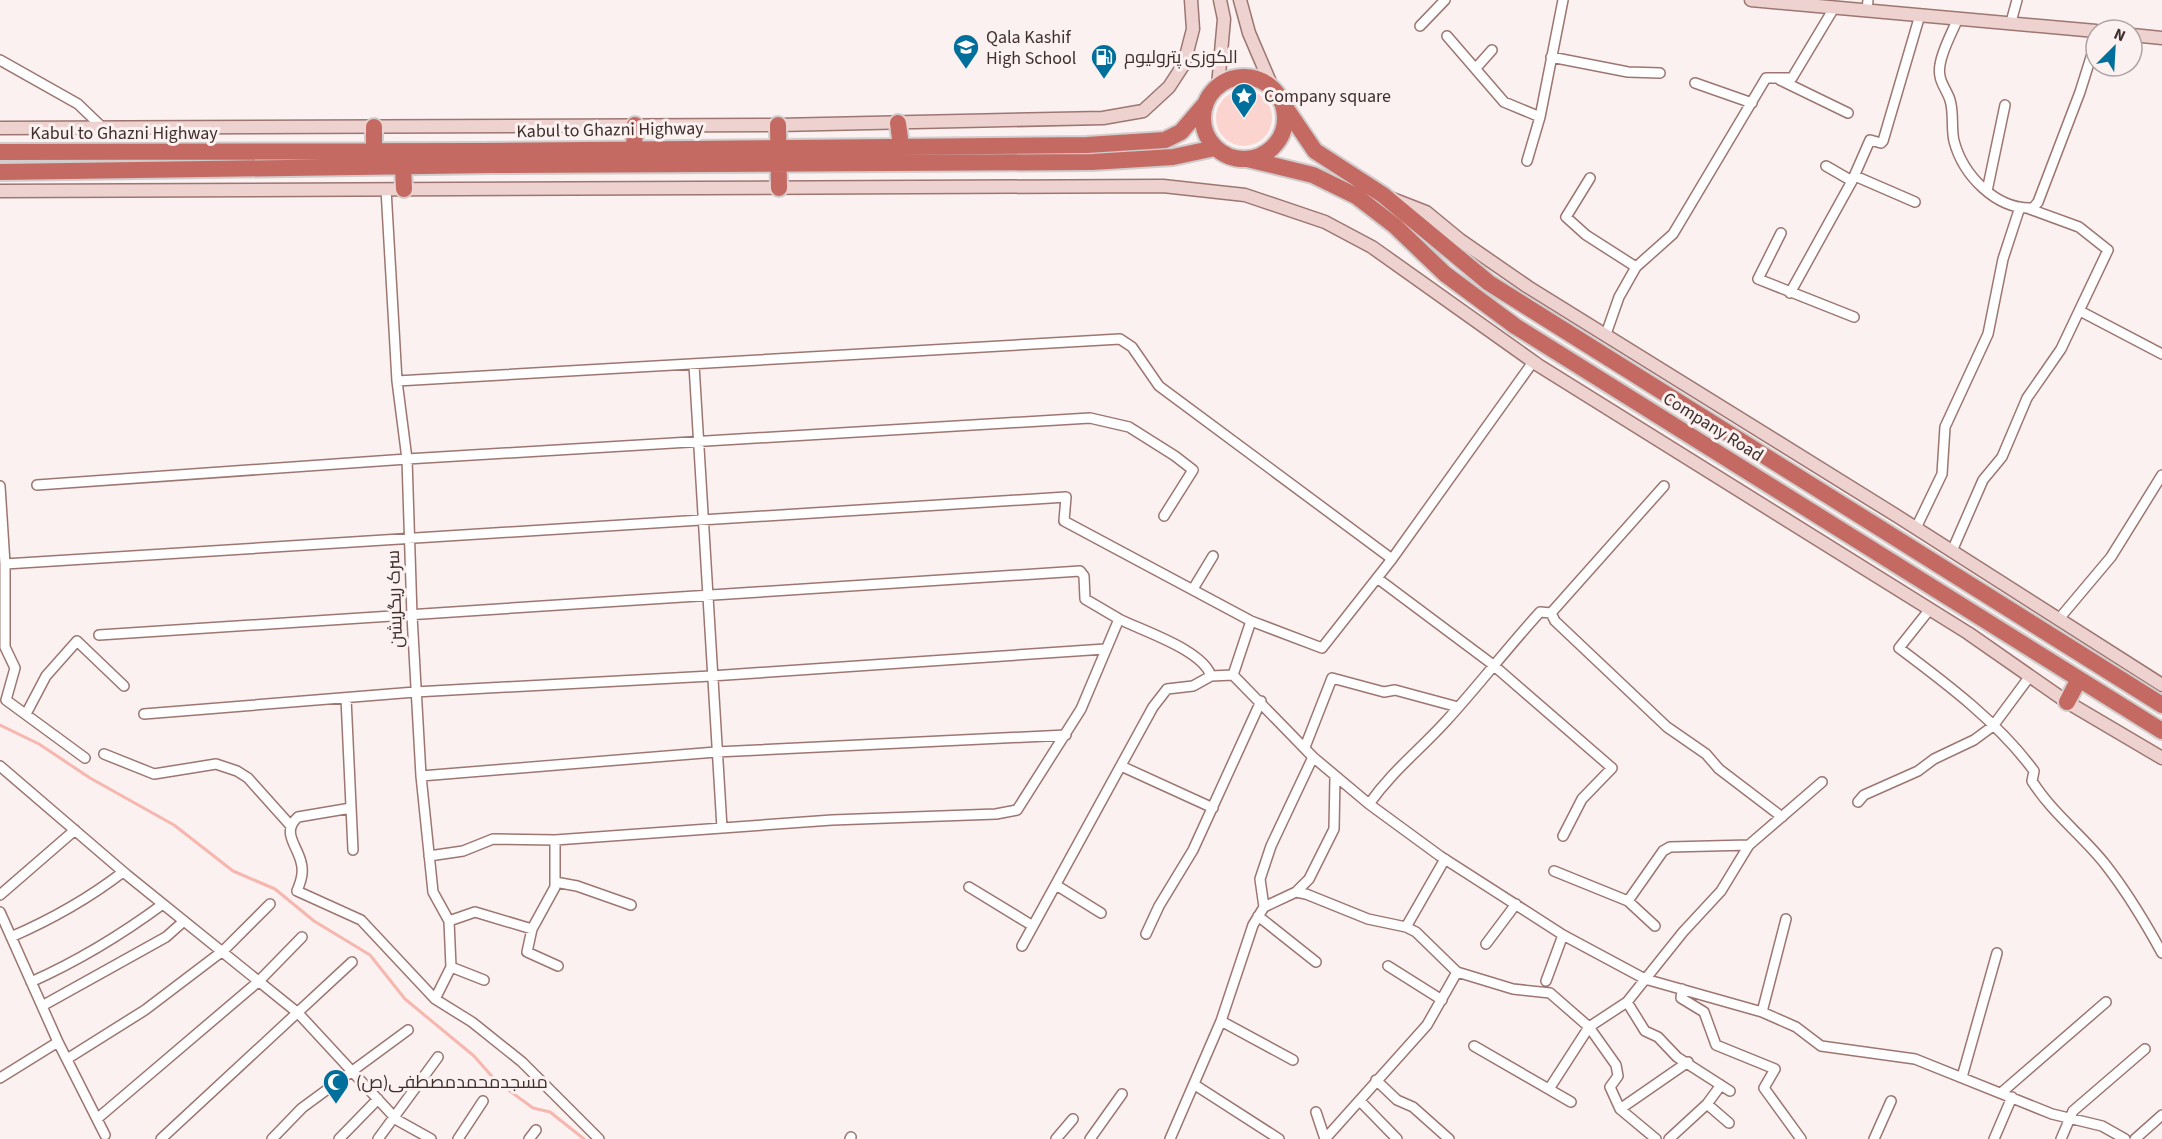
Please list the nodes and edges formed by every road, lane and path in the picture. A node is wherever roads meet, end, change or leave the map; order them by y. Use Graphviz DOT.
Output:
graph roads {
  1 [pos="1191,0"];
  2 [pos="1220,0"];
  3 [pos="1240,0"];
  4 [pos="1445,0"];
  5 [pos="1563,0"];
  6 [pos="1751,0"];
  7 [pos="2017,0"];
  8 [pos="1868,5"];
  9 [pos="1834,8"];
  10 [pos="1920,15"];
  11 [pos="1958,18"];
  12 [pos="2011,22"];
  13 [pos="1420,26"];
  14 [pos="2084,30"];
  15 [pos="1447,36"];
  16 [pos="2144,36"];
  17 [pos="2162,38"];
  18 [pos="1492,50"];
  19 [pos="1551,57"];
  20 [pos="0,60"];
  21 [pos="1476,68"];
  22 [pos="1660,73"];
  23 [pos="2084,75"];
  24 [pos="1778,78"];
  25 [pos="1695,83"];
  26 [pos="1218,86"];
  27 [pos="1277,95"];
  28 [pos="1752,103"];
  29 [pos="1205,104"];
  30 [pos="2005,105"];
  31 [pos="1848,114"];
  32 [pos="1540,117"];
  33 [pos="898,123"];
  34 [pos="635,125"];
  35 [pos="778,126"];
  36 [pos="374,127"];
  37 [pos="0,128"];
  38 [pos="104,129"];
  39 [pos="901,146"];
  40 [pos="1215,148"];
  41 [pos="634,149"];
  42 [pos="0,152"];
  43 [pos="374,152"];
  44 [pos="779,156"];
  45 [pos="426,159"];
  46 [pos="1248,159"];
  47 [pos="1527,161"];
  48 [pos="403,166"];
  49 [pos="1826,166"];
  50 [pos="0,172"];
  51 [pos="1590,178"];
  52 [pos="1854,179"];
  53 [pos="779,188"];
  54 [pos="386,189"];
  55 [pos="404,189"];
  56 [pos="0,191"];
  57 [pos="1987,191"];
  58 [pos="1383,195"];
  59 [pos="1915,202"];
  60 [pos="2023,208"];
  61 [pos="1781,233"];
  62 [pos="1636,267"];
  63 [pos="1790,293"];
  64 [pos="2080,311"];
  65 [pos="1854,317"];
  66 [pos="1606,334"];
  67 [pos="2162,354"];
  68 [pos="1533,362"];
  69 [pos="694,365"];
  70 [pos="397,381"];
  71 [pos="699,442"];
  72 [pos="407,459"];
  73 [pos="2162,475"];
  74 [pos="37,484"];
  75 [pos="0,486"];
  76 [pos="1664,486"];
  77 [pos="1164,516"];
  78 [pos="703,520"];
  79 [pos="1916,528"];
  80 [pos="410,539"];
  81 [pos="1952,551"];
  82 [pos="1213,556"];
  83 [pos="1392,559"];
  84 [pos="5,564"];
  85 [pos="1377,578"];
  86 [pos="1193,589"];
  87 [pos="706,597"];
  88 [pos="1930,609"];
  89 [pos="1551,613"];
  90 [pos="412,616"];
  91 [pos="1119,619"];
  92 [pos="2058,620"];
  93 [pos="1251,621"];
  94 [pos="99,635"];
  95 [pos="1104,650"];
  96 [pos="1492,664"];
  97 [pos="1210,675"];
  98 [pos="1233,675"];
  99 [pos="711,676"];
  100 [pos="2030,676"];
  101 [pos="2079,680"];
  102 [pos="2162,685"];
  103 [pos="124,686"];
  104 [pos="415,692"];
  105 [pos="346,698"];
  106 [pos="1261,701"];
  107 [pos="2067,702"];
  108 [pos="2162,705"];
  109 [pos="1458,707"];
  110 [pos="26,714"];
  111 [pos="144,714"];
  112 [pos="1993,726"];
  113 [pos="2162,731"];
  114 [pos="1066,735"];
  115 [pos="1305,747"];
  116 [pos="716,752"];
  117 [pos="104,754"];
  118 [pos="1313,757"];
  119 [pos="86,758"];
  120 [pos="2162,758"];
  121 [pos="0,766"];
  122 [pos="1121,766"];
  123 [pos="421,776"];
  124 [pos="1335,777"];
  125 [pos="1822,782"];
  126 [pos="1858,802"];
  127 [pos="1370,804"];
  128 [pos="351,808"];
  129 [pos="1213,808"];
  130 [pos="1782,817"];
  131 [pos="291,826"];
  132 [pos="722,828"];
  133 [pos="75,830"];
  134 [pos="1563,836"];
  135 [pos="555,840"];
  136 [pos="1749,845"];
  137 [pos="353,850"];
  138 [pos="429,856"];
  139 [pos="1445,859"];
  140 [pos="123,872"];
  141 [pos="1554,872"];
  142 [pos="555,882"];
  143 [pos="1056,885"];
  144 [pos="969,887"];
  145 [pos="1296,892"];
  146 [pos="0,895"];
  147 [pos="1628,901"];
  148 [pos="163,904"];
  149 [pos="270,904"];
  150 [pos="1516,904"];
  151 [pos="631,905"];
  152 [pos="1264,907"];
  153 [pos="0,912"];
  154 [pos="1101,913"];
  155 [pos="1258,916"];
  156 [pos="1785,919"];
  157 [pos="184,921"];
  158 [pos="449,921"];
  159 [pos="1033,926"];
  160 [pos="1655,926"];
  161 [pos="1406,927"];
  162 [pos="532,930"];
  163 [pos="1146,934"];
  164 [pos="1563,935"];
  165 [pos="10,937"];
  166 [pos="302,937"];
  167 [pos="1486,944"];
  168 [pos="1022,946"];
  169 [pos="224,950"];
  170 [pos="1997,953"];
  171 [pos="2162,954"];
  172 [pos="352,962"];
  173 [pos="1316,962"];
  174 [pos="558,966"];
  175 [pos="1388,966"];
  176 [pos="451,968"];
  177 [pos="1457,972"];
  178 [pos="1645,979"];
  179 [pos="484,980"];
  180 [pos="259,981"];
  181 [pos="1546,981"];
  182 [pos="31,982"];
  183 [pos="1682,989"];
  184 [pos="435,999"];
  185 [pos="1442,1000"];
  186 [pos="1627,1002"];
  187 [pos="2106,1002"];
  188 [pos="42,1006"];
  189 [pos="1762,1012"];
  190 [pos="298,1013"];
  191 [pos="1221,1021"];
  192 [pos="1589,1027"];
  193 [pos="408,1030"];
  194 [pos="58,1042"];
  195 [pos="1474,1046"];
  196 [pos="2145,1049"];
  197 [pos="438,1057"];
  198 [pos="67,1059"];
  199 [pos="1293,1060"];
  200 [pos="1688,1062"];
  201 [pos="353,1072"];
  202 [pos="1962,1077"];
  203 [pos="0,1078"];
  204 [pos="1376,1080"];
  205 [pos="1196,1085"];
  206 [pos="1721,1085"];
  207 [pos="1549,1089"];
  208 [pos="1730,1091"];
  209 [pos="2001,1093"];
  210 [pos="1122,1095"];
  211 [pos="2012,1098"];
  212 [pos="378,1099"];
  213 [pos="483,1101"];
  214 [pos="1360,1101"];
  215 [pos="1891,1101"];
  216 [pos="1571,1102"];
  217 [pos="1707,1104"];
  218 [pos="1620,1109"];
  219 [pos="1316,1112"];
  220 [pos="2162,1115"];
  221 [pos="394,1116"];
  222 [pos="98,1118"];
  223 [pos="2070,1118"];
  224 [pos="1073,1119"];
  225 [pos="1729,1123"];
  226 [pos="536,1130"];
  227 [pos="105,1135"];
  228 [pos="161,1139"];
  229 [pos="272,1139"];
  230 [pos="339,1139"];
  231 [pos="378,1139"];
  232 [pos="431,1139"];
  233 [pos="458,1139"];
  234 [pos="529,1139"];
  235 [pos="599,1139"];
  236 [pos="1056,1139"];
  237 [pos="1090,1139"];
  238 [pos="1170,1139"];
  239 [pos="1279,1139"];
  240 [pos="1397,1139"];
  241 [pos="1449,1139"];
  242 [pos="1656,1139"];
  243 [pos="1669,1139"];
  244 [pos="1801,1139"];
  245 [pos="1874,1139"];
  246 [pos="1994,1139"];
  247 [pos="2061,1139"];
  248 [pos="2125,1139"];
  249 [pos="2134,1139"];
  1 -- 33 [label="street"];
  2 -- 26 [label="street"];
  3 -- 27 [label="street"];
  4 -- 13 [label="street"];
  5 -- 19 [label="street"];
  6 -- 9 [label="street"];
  7 -- 12 [label="street"];
  8 -- 9 [label="street"];
  8 -- 10 [label="street"];
  9 -- 24 [label="street"];
  10 -- 11 [label="street"];
  10 -- 52 [label="street"];
  11 -- 12 [label="street"];
  11 -- 57 [label="street"];
  12 -- 14 [label="street"];
  15 -- 21 [label="street"];
  16 -- 17 [label="street"];
  18 -- 21 [label="street"];
  19 -- 22 [label="street"];
  19 -- 32 [label="street"];
  20 -- 38 [label="street"];
  21 -- 32 [label="street"];
  23 -- 60 [label="street"];
  24 -- 28 [label="street"];
  24 -- 31 [label="street"];
  25 -- 28 [label="street"];
  26 -- 27 [label="highway"];
  26 -- 29 [label="highway"];
  27 -- 46 [label="highway"];
  27 -- 58 [label="highway, Company Road"];
  28 -- 62 [label="street"];
  29 -- 39 [label="highway, Kabul to Ghazni Highway"];
  29 -- 40 [label="highway"];
  30 -- 57 [label="street"];
  32 -- 47 [label="street"];
  33 -- 35 [label="street"];
  33 -- 39 [label="highway"];
  34 -- 35 [label="street"];
  34 -- 36 [label="street"];
  34 -- 41 [label="highway"];
  35 -- 44 [label="highway"];
  36 -- 38 [label="street"];
  36 -- 43 [label="highway"];
  37 -- 38 [label="street"];
  39 -- 44 [label="highway, Kabul to Ghazni Highway"];
  40 -- 44 [label="highway, Kabul to Ghazni Highway"];
  40 -- 46 [label="highway"];
  41 -- 44 [label="highway, Kabul to Ghazni Highway"];
  41 -- 45 [label="highway, Kabul to Ghazni Highway"];
  42 -- 43 [label="highway, Kabul to Ghazni Highway"];
  43 -- 45 [label="highway, Kabul to Ghazni Highway"];
  44 -- 45 [label="highway, Kabul to Ghazni Highway"];
  44 -- 53 [label="highway"];
  45 -- 48 [label="highway, Kabul to Ghazni Highway"];
  46 -- 101 [label="highway, Company Road"];
  48 -- 50 [label="highway, Kabul to Ghazni Highway"];
  48 -- 55 [label="highway"];
  49 -- 52 [label="street"];
  51 -- 62 [label="street"];
  52 -- 59 [label="street"];
  52 -- 63 [label="street"];
  53 -- 55 [label="street"];
  53 -- 68 [label="street"];
  54 -- 55 [label="street"];
  54 -- 56 [label="street"];
  54 -- 70 [label="street, سرک ریگریشن"];
  57 -- 60 [label="street"];
  58 -- 66 [label="street"];
  58 -- 108 [label="highway, Company Road"];
  60 -- 64 [label="street"];
  60 -- 79 [label="street"];
  61 -- 63 [label="street"];
  62 -- 66 [label="street"];
  63 -- 65 [label="street"];
  64 -- 67 [label="street"];
  64 -- 81 [label="street"];
  66 -- 79 [label="street"];
  68 -- 83 [label="street"];
  68 -- 88 [label="street"];
  69 -- 70 [label="street"];
  69 -- 71 [label="street"];
  69 -- 83 [label="street"];
  70 -- 72 [label="street, سرک ریگریشن"];
  71 -- 72 [label="street"];
  71 -- 77 [label="street"];
  71 -- 78 [label="street"];
  72 -- 74 [label="street"];
  72 -- 80 [label="street, سرک ریگریشن"];
  73 -- 92 [label="street"];
  75 -- 84 [label="street"];
  76 -- 89 [label="street"];
  78 -- 80 [label="street"];
  78 -- 86 [label="street"];
  78 -- 87 [label="street"];
  79 -- 81 [label="street"];
  80 -- 84 [label="street"];
  80 -- 90 [label="street, سرک ریگریشن"];
  81 -- 92 [label="street"];
  82 -- 86 [label="street"];
  83 -- 85 [label="street"];
  84 -- 110 [label="street"];
  85 -- 93 [label="street"];
  85 -- 96 [label="street"];
  86 -- 93 [label="street"];
  87 -- 90 [label="street"];
  87 -- 91 [label="street"];
  87 -- 99 [label="street"];
  88 -- 100 [label="street"];
  88 -- 112 [label="street"];
  89 -- 96 [label="street"];
  89 -- 130 [label="street"];
  90 -- 94 [label="street"];
  90 -- 104 [label="street, سرک ریگریشن"];
  91 -- 95 [label="street"];
  91 -- 97 [label="street"];
  92 -- 102 [label="street"];
  93 -- 98 [label="street"];
  95 -- 99 [label="street"];
  95 -- 114 [label="street"];
  96 -- 109 [label="street"];
  96 -- 134 [label="street"];
  97 -- 98 [label="street"];
  97 -- 122 [label="street"];
  98 -- 106 [label="street"];
  99 -- 104 [label="street"];
  99 -- 116 [label="street"];
  100 -- 107 [label="street"];
  100 -- 112 [label="street"];
  101 -- 107 [label="highway"];
  101 -- 113 [label="highway, Company Road"];
  103 -- 110 [label="street"];
  104 -- 105 [label="street"];
  104 -- 123 [label="street, سرک ریگریشن"];
  105 -- 111 [label="street"];
  105 -- 128 [label="street"];
  106 -- 115 [label="street"];
  106 -- 129 [label="street"];
  107 -- 120 [label="street"];
  109 -- 115 [label="street"];
  109 -- 127 [label="street"];
  110 -- 119 [label="street"];
  112 -- 126 [label="street"];
  112 -- 171 [label="street"];
  114 -- 116 [label="street"];
  114 -- 132 [label="street"];
  115 -- 118 [label="street"];
  116 -- 123 [label="street"];
  116 -- 132 [label="street"];
  117 -- 131 [label="street"];
  118 -- 124 [label="street"];
  118 -- 152 [label="street"];
  121 -- 133 [label="street"];
  122 -- 129 [label="street"];
  122 -- 143 [label="street"];
  123 -- 138 [label="street, سرک ریگریشن"];
  124 -- 127 [label="street"];
  124 -- 145 [label="street"];
  125 -- 130 [label="street"];
  127 -- 139 [label="street"];
  128 -- 131 [label="street"];
  128 -- 137 [label="street"];
  129 -- 163 [label="street"];
  130 -- 136 [label="street"];
  131 -- 184 [label="street"];
  132 -- 135 [label="street"];
  133 -- 140 [label="street"];
  133 -- 146 [label="street"];
  135 -- 138 [label="street"];
  135 -- 142 [label="street"];
  136 -- 147 [label="street"];
  136 -- 178 [label="street"];
  138 -- 158 [label="street, سرک ریگریشن"];
  139 -- 150 [label="street"];
  139 -- 161 [label="street"];
  140 -- 148 [label="street"];
  140 -- 165 [label="street"];
  141 -- 147 [label="street"];
  142 -- 151 [label="street"];
  142 -- 162 [label="street"];
  143 -- 154 [label="street"];
  143 -- 159 [label="street"];
  144 -- 159 [label="street"];
  145 -- 152 [label="street"];
  145 -- 161 [label="street"];
  147 -- 160 [label="street"];
  148 -- 157 [label="street"];
  148 -- 182 [label="street"];
  149 -- 169 [label="street"];
  150 -- 164 [label="street"];
  150 -- 167 [label="street"];
  152 -- 155 [label="street"];
  153 -- 165 [label="street"];
  155 -- 173 [label="street"];
  155 -- 191 [label="street"];
  156 -- 189 [label="street"];
  157 -- 169 [label="street"];
  157 -- 188 [label="street"];
  158 -- 162 [label="street"];
  158 -- 176 [label="street, سرک ریگریشن"];
  159 -- 168 [label="street"];
  161 -- 177 [label="street"];
  162 -- 174 [label="street"];
  164 -- 178 [label="street"];
  164 -- 181 [label="street"];
  165 -- 182 [label="street"];
  166 -- 180 [label="street"];
  169 -- 180 [label="street"];
  169 -- 198 [label="street"];
  170 -- 202 [label="street"];
  172 -- 190 [label="street"];
  175 -- 185 [label="street"];
  176 -- 179 [label="street"];
  176 -- 184 [label="street, سرک ریگریشن"];
  177 -- 185 [label="street"];
  177 -- 192 [label="street"];
  178 -- 183 [label="street"];
  178 -- 186 [label="street"];
  180 -- 190 [label="street"];
  180 -- 222 [label="street"];
  182 -- 188 [label="street"];
  183 -- 189 [label="street"];
  183 -- 244 [label="street"];
  184 -- 235 [label="street"];
  185 -- 204 [label="street"];
  186 -- 192 [label="street"];
  186 -- 200 [label="street"];
  187 -- 209 [label="street"];
  188 -- 194 [label="street"];
  189 -- 202 [label="street"];
  190 -- 201 [label="street"];
  190 -- 228 [label="street"];
  191 -- 199 [label="street"];
  191 -- 205 [label="street"];
  192 -- 207 [label="street"];
  192 -- 218 [label="street"];
  193 -- 201 [label="street"];
  194 -- 198 [label="street"];
  194 -- 203 [label="street"];
  195 -- 207 [label="street"];
  196 -- 223 [label="street"];
  197 -- 221 [label="street"];
  198 -- 222 [label="street"];
  200 -- 206 [label="street"];
  200 -- 218 [label="street"];
  201 -- 212 [label="street"];
  201 -- 229 [label="street"];
  202 -- 209 [label="street"];
  204 -- 214 [label="street"];
  204 -- 241 [label="street"];
  205 -- 238 [label="street"];
  205 -- 239 [label="street"];
  206 -- 208 [label="street"];
  206 -- 217 [label="street"];
  207 -- 216 [label="street"];
  209 -- 211 [label="street"];
  210 -- 237 [label="street"];
  211 -- 223 [label="street"];
  211 -- 246 [label="street"];
  212 -- 221 [label="street"];
  212 -- 230 [label="street"];
  213 -- 233 [label="street"];
  214 -- 219 [label="street"];
  214 -- 240 [label="street"];
  215 -- 245 [label="street"];
  217 -- 225 [label="street"];
  217 -- 243 [label="street"];
  218 -- 242 [label="street"];
  220 -- 249 [label="street"];
  221 -- 231 [label="street"];
  221 -- 232 [label="street"];
  222 -- 227 [label="street"];
  223 -- 247 [label="street"];
  223 -- 248 [label="street"];
  224 -- 236 [label="street"];
  226 -- 234 [label="street"];
}
